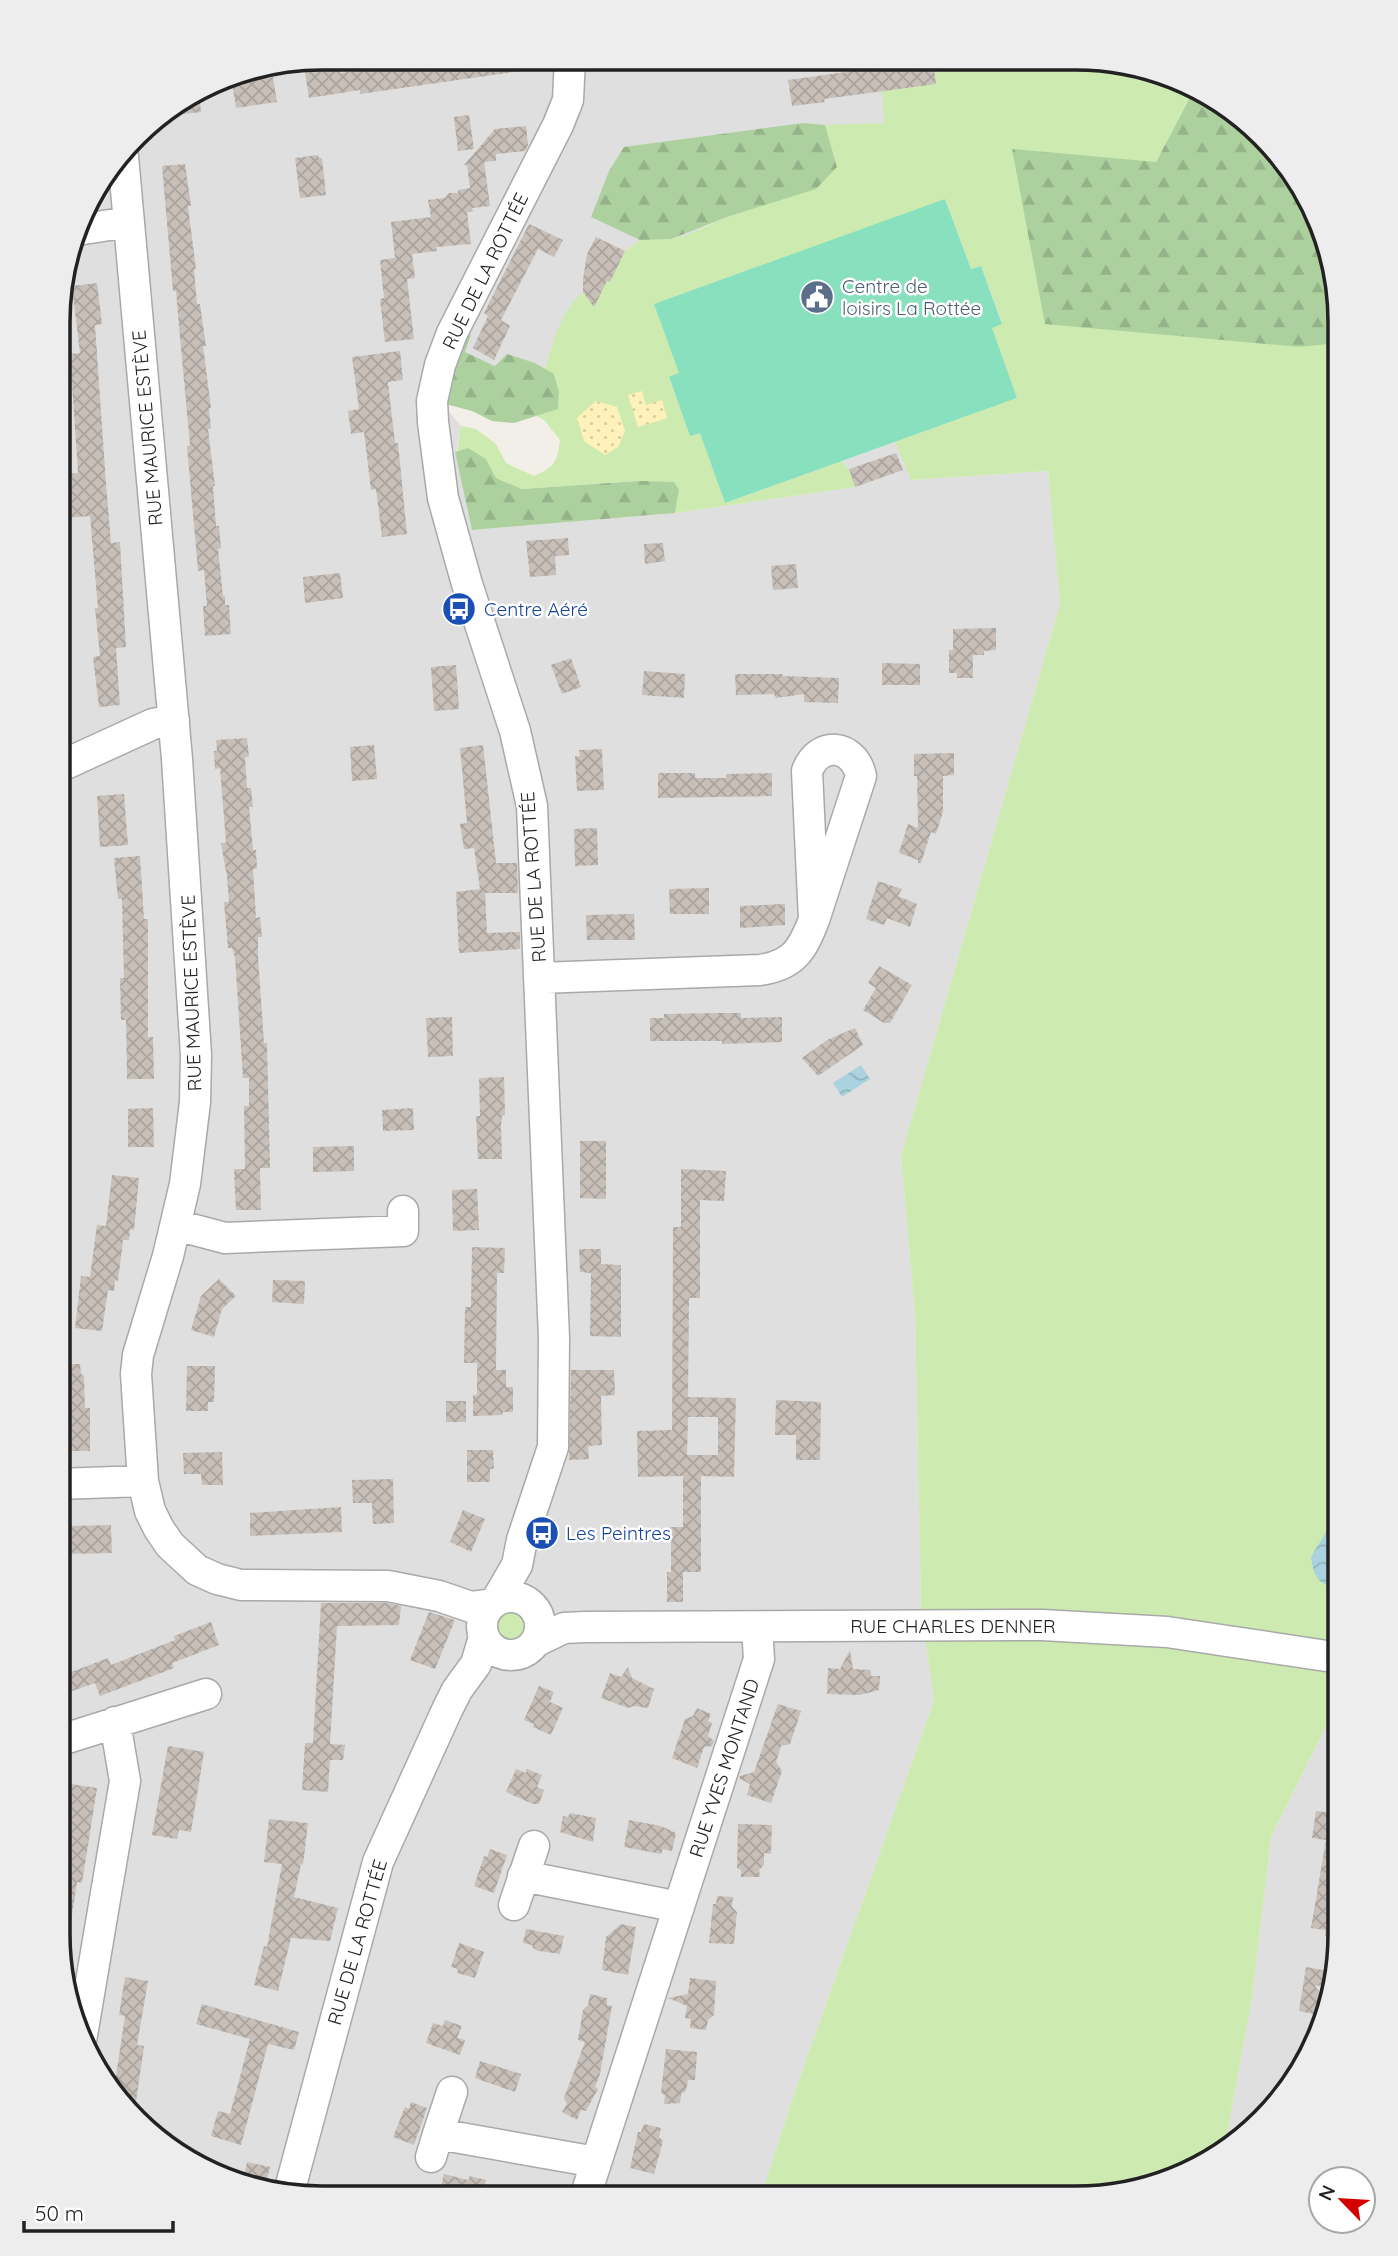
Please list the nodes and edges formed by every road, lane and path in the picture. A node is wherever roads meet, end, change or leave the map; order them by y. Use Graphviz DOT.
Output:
graph roads {
  1 [pos="569,70"];
  2 [pos="123,167"];
  3 [pos="128,222"];
  4 [pos="88,228"];
  5 [pos="174,720"];
  6 [pos="70,762"];
  7 [pos="814,920"];
  8 [pos="539,978"];
  9 [pos="403,1211"];
  10 [pos="176,1225"];
  11 [pos="142,1481"];
  12 [pos="70,1484"];
  13 [pos="517,1565"];
  14 [pos="534,1618"];
  15 [pos="757,1627"];
  16 [pos="486,1628"];
  17 [pos="1328,1656"];
  18 [pos="206,1694"];
  19 [pos="115,1721"];
  20 [pos="70,1737"];
  21 [pos="534,1846"];
  22 [pos="523,1876"];
  23 [pos="514,1905"];
  24 [pos="679,1907"];
  25 [pos="83,2014"];
  26 [pos="452,2092"];
  27 [pos="596,2162"];
  28 [pos="291,2184"];
  29 [pos="588,2186"];
  1 -- 8 [label="street, RUE DE LA ROTTÉE"];
  2 -- 3 [label="street, RUE MAURICE ESTÈVE"];
  3 -- 4 [label="street"];
  3 -- 5 [label="street, RUE MAURICE ESTÈVE"];
  5 -- 6 [label="street"];
  5 -- 10 [label="street, RUE MAURICE ESTÈVE"];
  7 -- 7 [label="street"];
  7 -- 8 [label="street"];
  8 -- 13 [label="street, RUE DE LA ROTTÉE"];
  9 -- 10 [label="street"];
  10 -- 11 [label="street, RUE MAURICE ESTÈVE"];
  11 -- 12 [label="street"];
  11 -- 16 [label="street, RUE MAURICE ESTÈVE"];
  13 -- 14 [label="street"];
  13 -- 16 [label="street, RUE DE LA ROTTÉE"];
  14 -- 15 [label="street, RUE CHARLES DENNER"];
  14 -- 16 [label="street, RUE MAURICE ESTÈVE"];
  14 -- 16 [label="street"];
  15 -- 17 [label="street, RUE CHARLES DENNER"];
  15 -- 24 [label="street, RUE YVES MONTAND"];
  16 -- 28 [label="street, RUE DE LA ROTTÉE"];
  18 -- 19 [label="street"];
  19 -- 20 [label="street"];
  19 -- 25 [label="street"];
  21 -- 22 [label="street"];
  22 -- 23 [label="street"];
  22 -- 24 [label="street"];
  24 -- 27 [label="street, RUE YVES MONTAND"];
  26 -- 27 [label="street"];
  27 -- 29 [label="street, RUE YVES MONTAND"];
}
